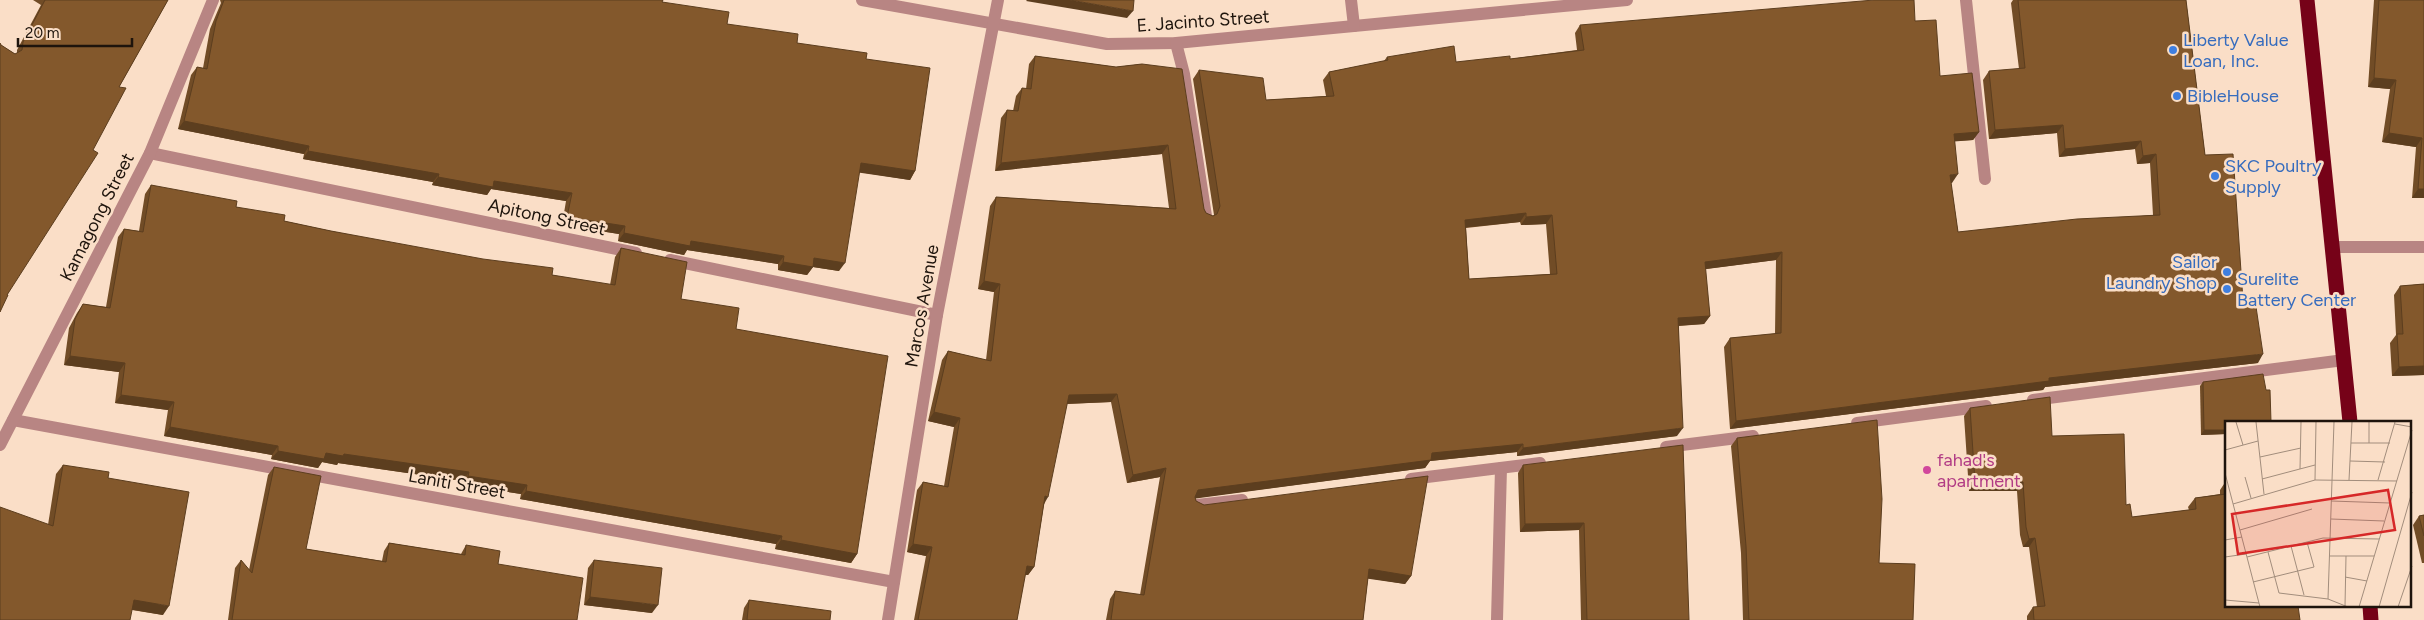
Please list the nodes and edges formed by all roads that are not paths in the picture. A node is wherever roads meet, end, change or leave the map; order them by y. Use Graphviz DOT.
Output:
graph roads {
  1 [pos="213,0"];
  2 [pos="862,0"];
  3 [pos="998,0"];
  4 [pos="1351,0"];
  5 [pos="1627,0"];
  6 [pos="1966,0"];
  7 [pos="2307,0"];
  8 [pos="1602,1"];
  9 [pos="992,24"];
  10 [pos="1354,26"];
  11 [pos="1176,43"];
  12 [pos="150,152"];
  13 [pos="1984,179"];
  14 [pos="1206,216"];
  15 [pos="2332,247"];
  16 [pos="2424,247"];
  17 [pos="937,315"];
  18 [pos="2344,360"];
  19 [pos="2016,402"];
  20 [pos="1996,405"];
  21 [pos="13,420"];
  22 [pos="2350,421"];
  23 [pos="1848,424"];
  24 [pos="1768,434"];
  25 [pos="0,445"];
  26 [pos="1649,449"];
  27 [pos="1550,462"];
  28 [pos="1501,468"];
  29 [pos="1403,480"];
  30 [pos="1256,498"];
  31 [pos="1198,505"];
  32 [pos="894,582"];
  33 [pos="888,620"];
  34 [pos="1497,620"];
  1 -- 12 [label="street, Kamagong Street"];
  2 -- 9 [label="street, E. Jacinto Street"];
  3 -- 9 [label="street, Marcos Avenue"];
  4 -- 10 [label="street"];
  5 -- 8 [label="street, E. Jacinto Street"];
  6 -- 13 [label="street"];
  7 -- 15 [label="highway"];
  8 -- 10 [label="street, E. Jacinto Street"];
  9 -- 11 [label="street, E. Jacinto Street"];
  9 -- 17 [label="street, Marcos Avenue"];
  10 -- 11 [label="street, E. Jacinto Street"];
  11 -- 14 [label="street"];
  12 -- 17 [label="street, Apitong Street"];
  12 -- 21 [label="street, Kamagong Street"];
  15 -- 16 [label="street"];
  15 -- 18 [label="highway"];
  17 -- 32 [label="street, Marcos Avenue"];
  18 -- 19 [label="street"];
  18 -- 22 [label="highway"];
  20 -- 23 [label="street"];
  21 -- 25 [label="street, Kamagong Street"];
  21 -- 32 [label="street, Laniti Street"];
  24 -- 26 [label="street"];
  27 -- 28 [label="street"];
  28 -- 29 [label="street"];
  28 -- 34 [label="street"];
  30 -- 31 [label="street"];
  32 -- 33 [label="street, Marcos Avenue"];
}
